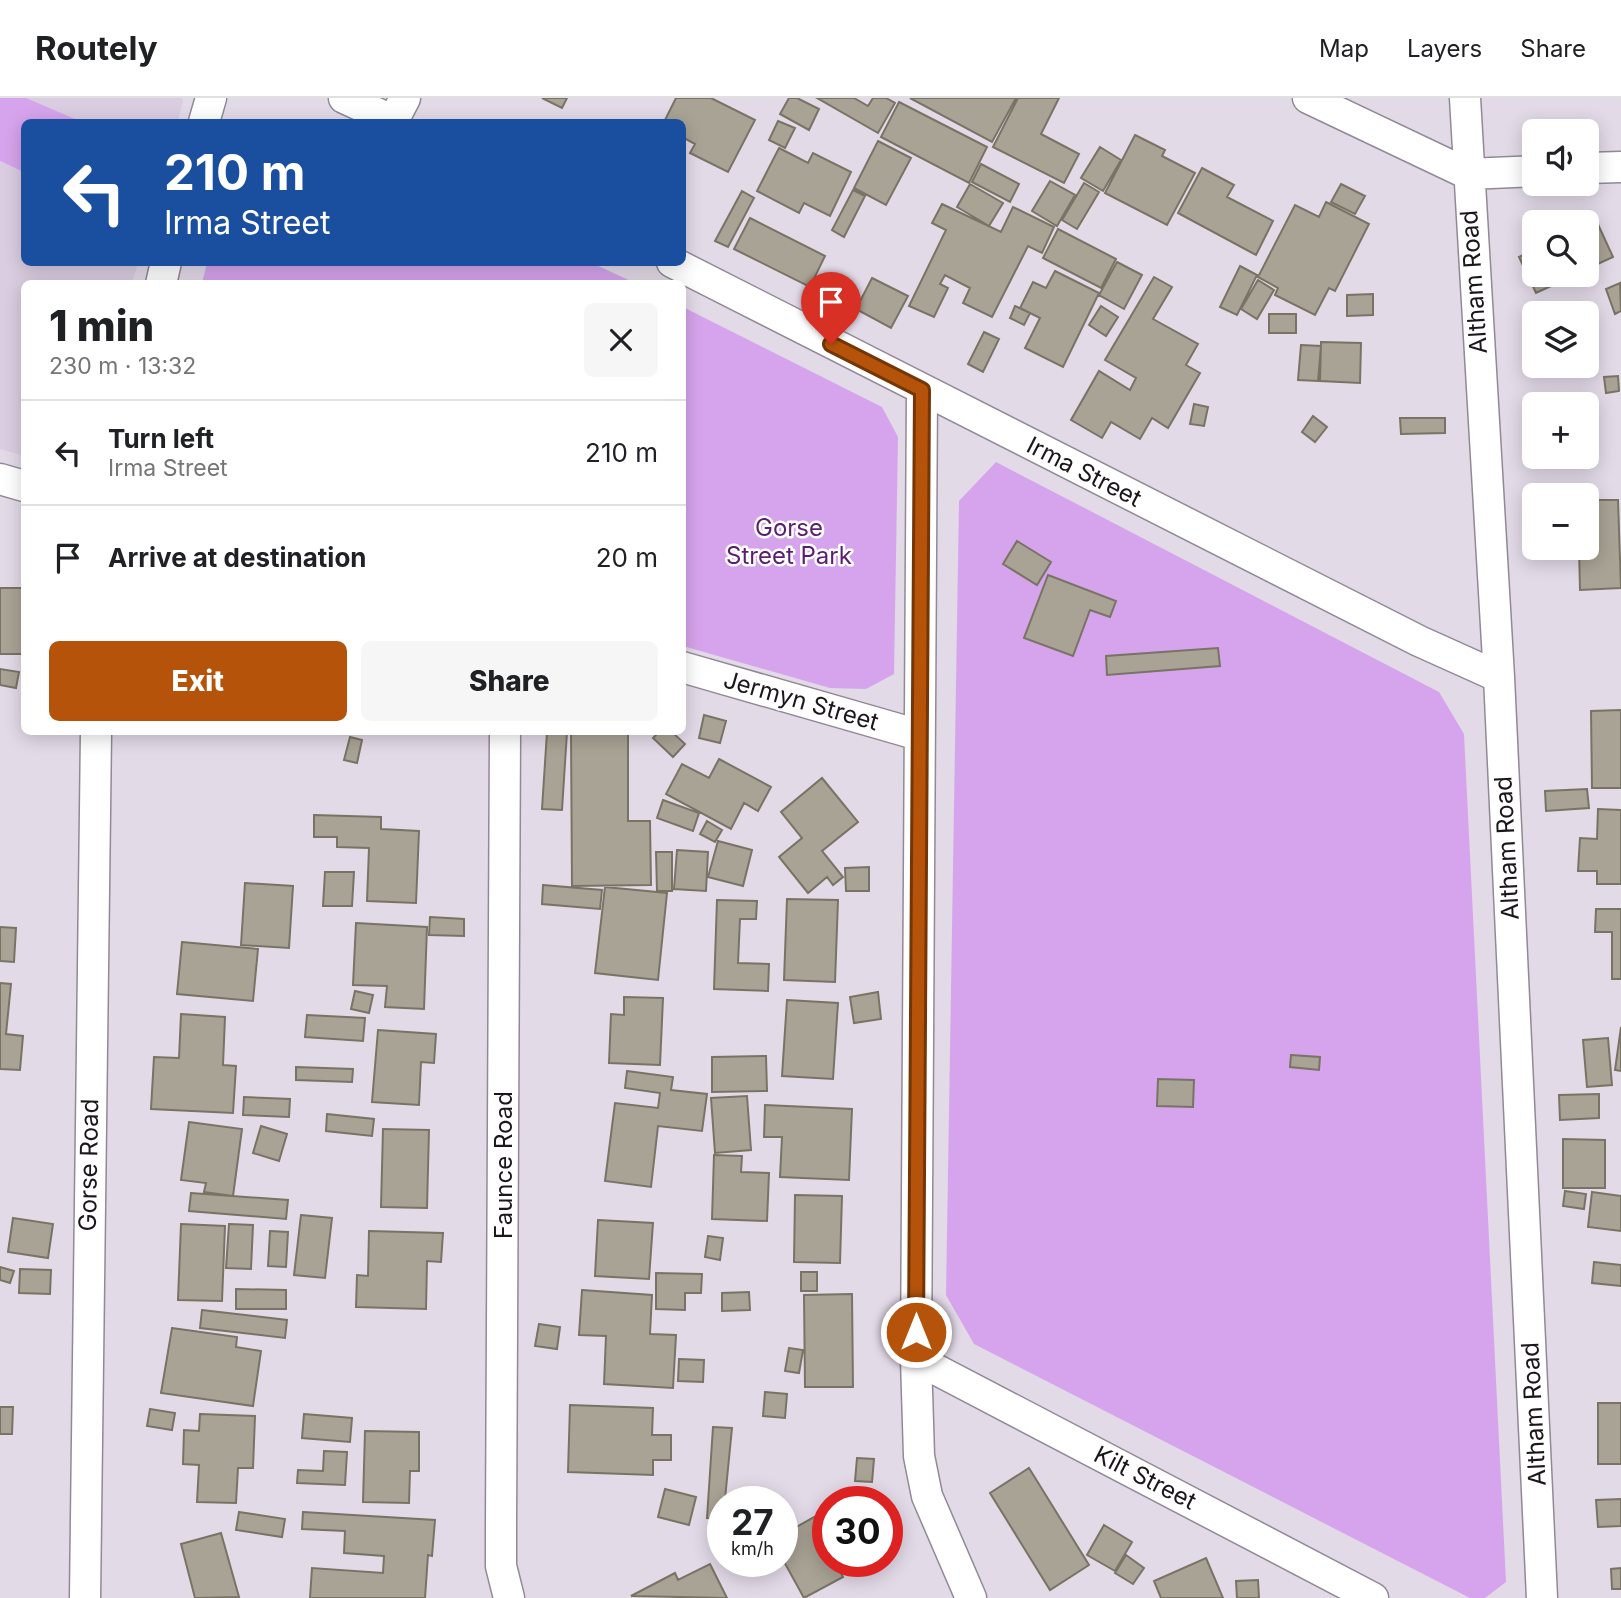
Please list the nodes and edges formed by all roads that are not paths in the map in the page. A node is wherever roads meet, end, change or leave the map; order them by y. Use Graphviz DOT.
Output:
graph roads {
  1 [pos="211,98"];
  2 [pos="344,98"];
  3 [pos="1308,98"];
  4 [pos="1465,98"];
  5 [pos="398,114"];
  6 [pos="205,119"];
  7 [pos="1621,167"];
  8 [pos="1599,168"];
  9 [pos="1522,172"];
  10 [pos="1468,174"];
  11 [pos="680,266"];
  12 [pos="922,390"];
  13 [pos="0,479"];
  14 [pos="21,485"];
  15 [pos="686,668"];
  16 [pos="1499,677"];
  17 [pos="96,735"];
  18 [pos="505,735"];
  19 [pos="919,736"];
  20 [pos="916,1359"];
  21 [pos="85,1598"];
  22 [pos="509,1598"];
  23 [pos="971,1598"];
  24 [pos="1373,1598"];
  25 [pos="1542,1598"];
  1 -- 6 [label="street"];
  2 -- 5 [label="street"];
  3 -- 10 [label="street"];
  4 -- 10 [label="street, Altham Road"];
  7 -- 8 [label="street"];
  9 -- 10 [label="street"];
  10 -- 16 [label="street, Altham Road"];
  11 -- 12 [label="street, Irma Street"];
  12 -- 16 [label="street, Irma Street"];
  12 -- 19 [label="street"];
  13 -- 14 [label="street"];
  15 -- 19 [label="street, Jermyn Street"];
  16 -- 25 [label="street, Altham Road"];
  17 -- 21 [label="street, Gorse Road"];
  18 -- 22 [label="street, Faunce Road"];
  19 -- 20 [label="street"];
  20 -- 23 [label="street"];
  20 -- 24 [label="street, Kilt Street"];
}
